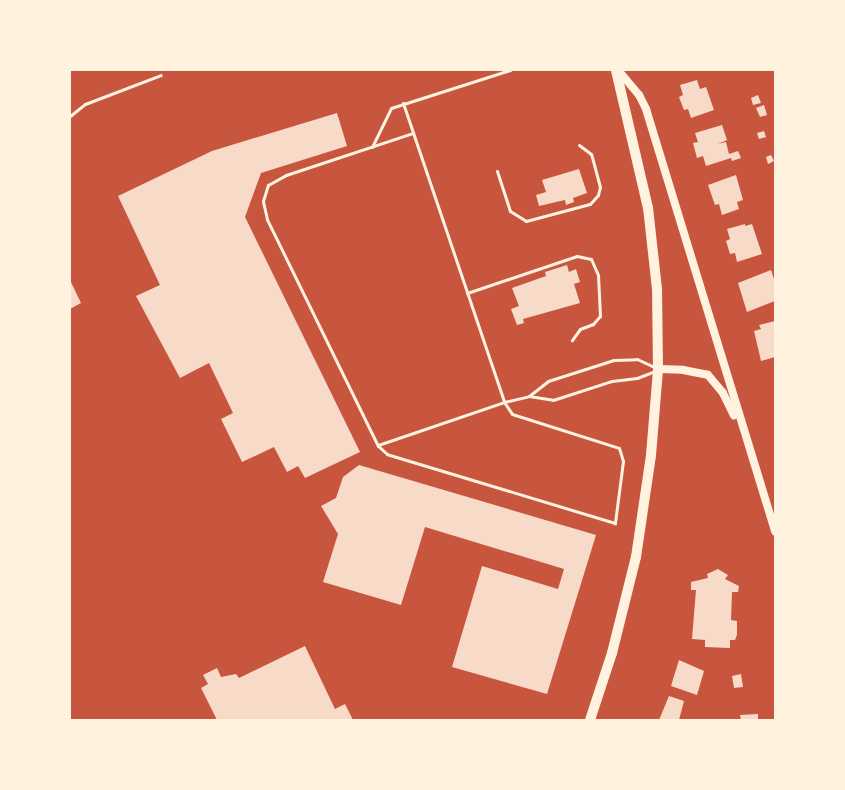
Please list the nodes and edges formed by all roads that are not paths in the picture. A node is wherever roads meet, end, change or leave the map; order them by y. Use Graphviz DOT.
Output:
graph roads {
  1 [pos="510,70"];
  2 [pos="617,70"];
  3 [pos="161,75"];
  4 [pos="403,104"];
  5 [pos="70,116"];
  6 [pos="413,133"];
  7 [pos="579,145"];
  8 [pos="372,147"];
  9 [pos="497,171"];
  10 [pos="467,292"];
  11 [pos="572,340"];
  12 [pos="658,369"];
  13 [pos="529,396"];
  14 [pos="504,402"];
  15 [pos="747,444"];
  16 [pos="378,445"];
  17 [pos="775,532"];
  18 [pos="590,720"];
  1 -- 4 [label="lane"];
  2 -- 12 [label="main road"];
  2 -- 15 [label="main road"];
  3 -- 5 [label="lane"];
  4 -- 6 [label="lane"];
  4 -- 8 [label="lane"];
  6 -- 8 [label="lane"];
  6 -- 10 [label="lane"];
  7 -- 9 [label="lane"];
  8 -- 16 [label="lane"];
  10 -- 11 [label="lane"];
  10 -- 14 [label="lane"];
  12 -- 13 [label="lane"];
  12 -- 13 [label="lane"];
  12 -- 15 [label="main road"];
  12 -- 18 [label="main road"];
  13 -- 14 [label="lane"];
  14 -- 16 [label="lane"];
  14 -- 16 [label="lane"];
  15 -- 17 [label="main road"];
}
